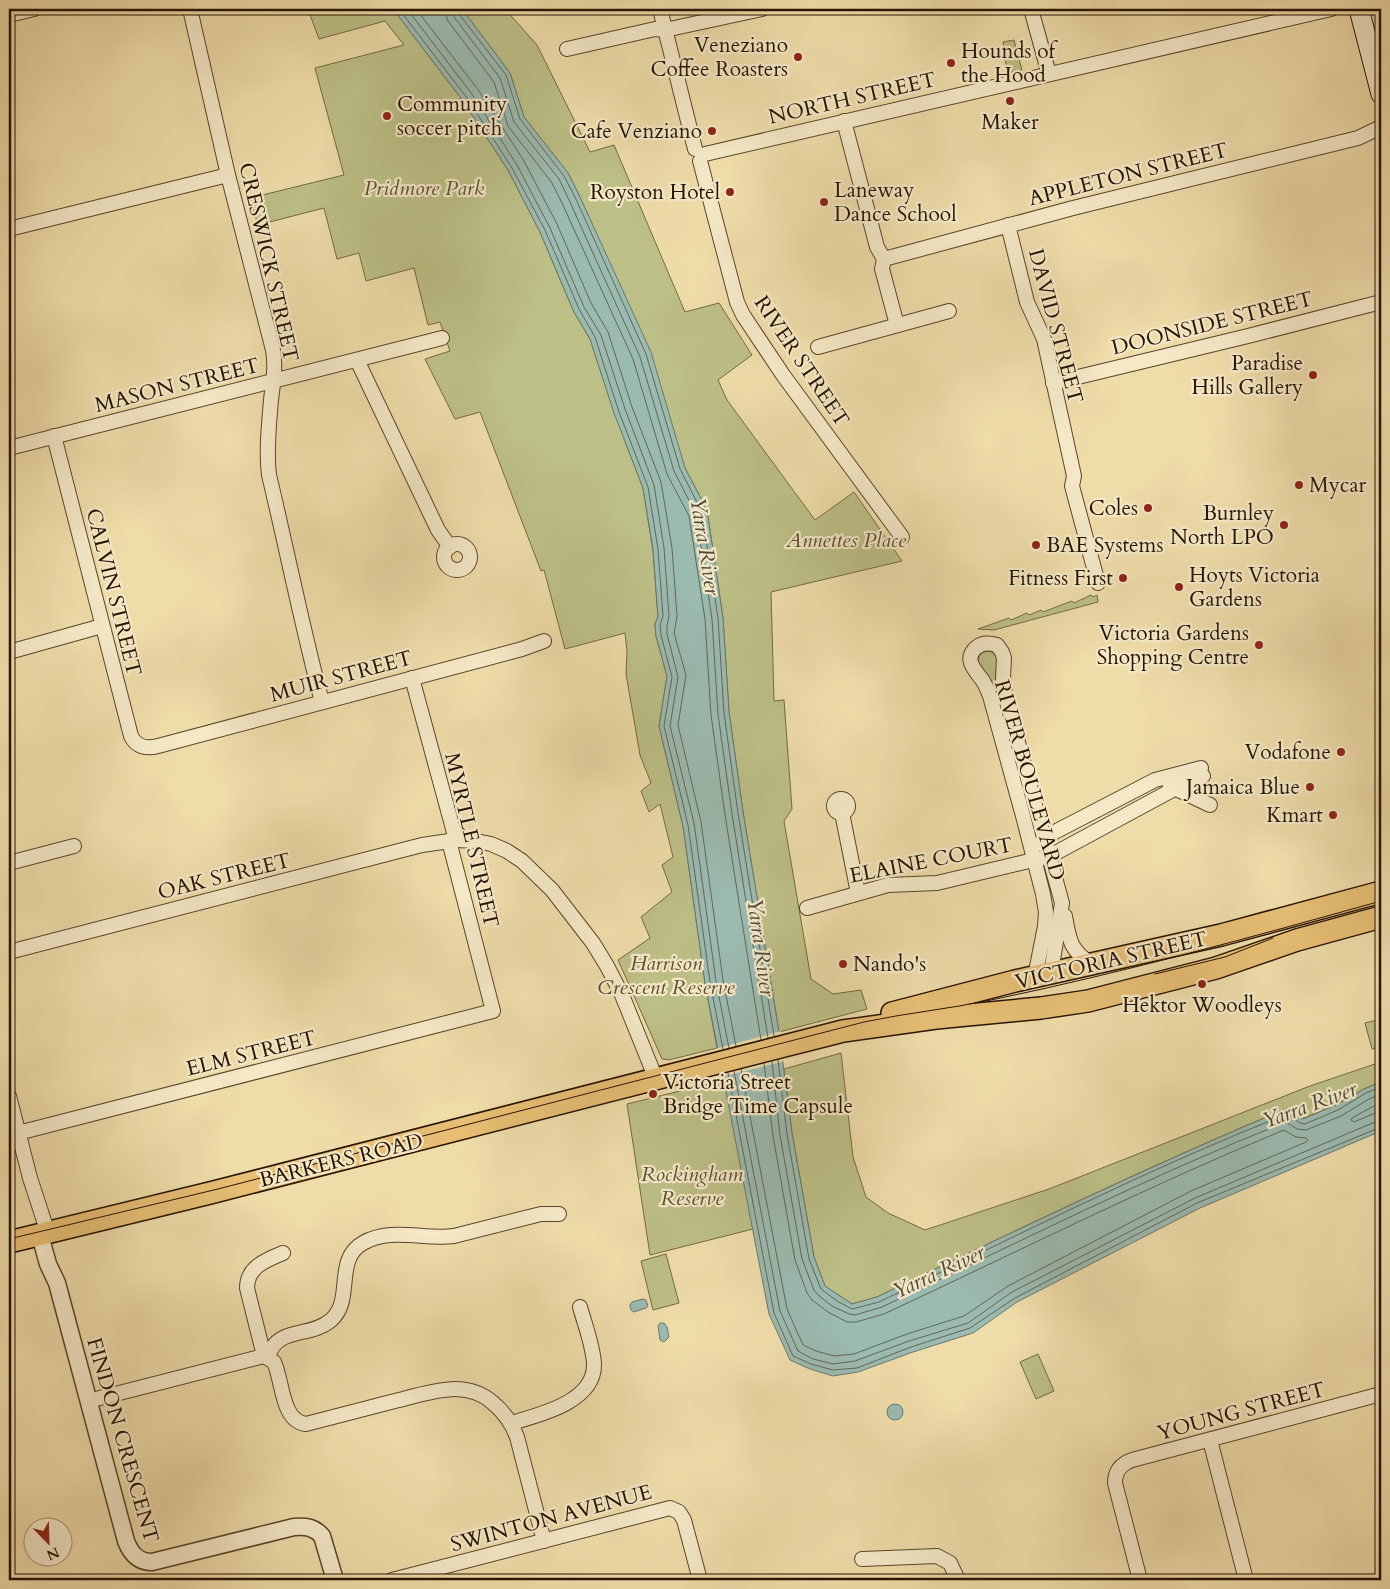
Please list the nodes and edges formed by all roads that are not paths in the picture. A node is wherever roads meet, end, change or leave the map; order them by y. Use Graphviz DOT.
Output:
graph roads {
  1 [pos="34,9"];
  2 [pos="190,9"];
  3 [pos="660,9"];
  4 [pos="762,9"];
  5 [pos="1031,9"];
  6 [pos="1331,9"];
  7 [pos="1359,9"];
  8 [pos="9,16"];
  9 [pos="665,30"];
  10 [pos="567,49"];
  11 [pos="1049,74"];
  12 [pos="1381,94"];
  13 [pos="844,121"];
  14 [pos="1381,127"];
  15 [pos="700,155"];
  16 [pos="228,175"];
  17 [pos="1008,225"];
  18 [pos="9,229"];
  19 [pos="884,259"];
  20 [pos="1381,302"];
  21 [pos="949,312"];
  22 [pos="897,326"];
  23 [pos="442,338"];
  24 [pos="818,347"];
  25 [pos="358,360"];
  26 [pos="273,381"];
  27 [pos="1053,383"];
  28 [pos="54,436"];
  29 [pos="9,448"];
  30 [pos="902,537"];
  31 [pos="450,547"];
  32 [pos="1098,583"];
  33 [pos="102,626"];
  34 [pos="544,641"];
  35 [pos="9,652"];
  36 [pos="412,678"];
  37 [pos="322,702"];
  38 [pos="148,748"];
  39 [pos="1022,782"];
  40 [pos="1175,789"];
  41 [pos="1137,790"];
  42 [pos="1118,800"];
  43 [pos="1210,805"];
  44 [pos="1038,812"];
  45 [pos="842,813"];
  46 [pos="1126,815"];
  47 [pos="1023,816"];
  48 [pos="1045,837"];
  49 [pos="453,840"];
  50 [pos="74,846"];
  51 [pos="1050,856"];
  52 [pos="1034,859"];
  53 [pos="9,863"];
  54 [pos="1381,892"];
  55 [pos="858,893"];
  56 [pos="1062,903"];
  57 [pos="806,908"];
  58 [pos="1381,917"];
  59 [pos="9,952"];
  60 [pos="1092,964"];
  61 [pos="1043,975"];
  62 [pos="1034,1009"];
  63 [pos="493,1011"];
  64 [pos="843,1031"];
  65 [pos="664,1077"];
  66 [pos="9,1096"];
  67 [pos="18,1133"];
  68 [pos="560,1214"];
  69 [pos="44,1234"];
  70 [pos="9,1242"];
  71 [pos="283,1253"];
  72 [pos="580,1307"];
  73 [pos="266,1357"];
  74 [pos="1381,1394"];
  75 [pos="88,1401"];
  76 [pos="511,1423"];
  77 [pos="1210,1440"];
  78 [pos="544,1541"];
  79 [pos="862,1559"];
  80 [pos="335,1580"];
  81 [pos="392,1580"];
  82 [pos="700,1580"];
  83 [pos="958,1580"];
  84 [pos="1138,1580"];
  85 [pos="1246,1580"];
  1 -- 8 [label="street"];
  2 -- 16 [label="street, CRESWICK STREET"];
  3 -- 9 [label="street, RIVER STREET"];
  4 -- 9 [label="street"];
  5 -- 11 [label="street"];
  6 -- 11 [label="street, NORTH STREET"];
  7 -- 12 [label="main road"];
  9 -- 10 [label="street"];
  9 -- 15 [label="street, RIVER STREET"];
  11 -- 13 [label="street, NORTH STREET"];
  13 -- 15 [label="street, NORTH STREET"];
  13 -- 19 [label="street"];
  14 -- 17 [label="street, APPLETON STREET"];
  15 -- 30 [label="street, RIVER STREET"];
  16 -- 18 [label="street"];
  16 -- 26 [label="street, CRESWICK STREET"];
  17 -- 19 [label="street, APPLETON STREET"];
  17 -- 27 [label="street, DAVID STREET"];
  19 -- 22 [label="street"];
  20 -- 27 [label="street, DOONSIDE STREET"];
  21 -- 22 [label="street"];
  22 -- 24 [label="street"];
  23 -- 25 [label="street, MASON STREET"];
  25 -- 26 [label="street, MASON STREET"];
  25 -- 31 [label="street"];
  26 -- 28 [label="street, MASON STREET"];
  26 -- 37 [label="street, CRESWICK STREET"];
  27 -- 32 [label="street, DAVID STREET"];
  28 -- 29 [label="street, MASON STREET"];
  28 -- 33 [label="street, CALVIN STREET"];
  33 -- 35 [label="street"];
  33 -- 38 [label="street, CALVIN STREET"];
  34 -- 36 [label="street, MUIR STREET"];
  36 -- 37 [label="street, MUIR STREET"];
  36 -- 49 [label="street, MYRTLE STREET"];
  37 -- 38 [label="street, MUIR STREET"];
  39 -- 39 [label="street, RIVER BOULEVARD"];
  39 -- 44 [label="street, RIVER BOULEVARD"];
  39 -- 47 [label="street, RIVER BOULEVARD"];
  40 -- 41 [label="street"];
  40 -- 41 [label="street, ELAINE COURT"];
  40 -- 43 [label="street"];
  40 -- 46 [label="street, ELAINE COURT"];
  41 -- 42 [label="street"];
  42 -- 46 [label="street"];
  42 -- 48 [label="street"];
  44 -- 47 [label="street"];
  44 -- 48 [label="street, RIVER BOULEVARD"];
  45 -- 55 [label="street"];
  46 -- 51 [label="street, ELAINE COURT"];
  47 -- 52 [label="street, RIVER BOULEVARD"];
  48 -- 51 [label="street, RIVER BOULEVARD"];
  48 -- 52 [label="street"];
  49 -- 59 [label="street, OAK STREET"];
  49 -- 63 [label="street, MYRTLE STREET"];
  49 -- 65 [label="street, OAK STREET"];
  50 -- 53 [label="street"];
  51 -- 52 [label="street, ELAINE COURT"];
  51 -- 56 [label="street, RIVER BOULEVARD"];
  52 -- 55 [label="street, ELAINE COURT"];
  52 -- 61 [label="street, RIVER BOULEVARD"];
  54 -- 60 [label="main road, VICTORIA STREET"];
  55 -- 57 [label="street, ELAINE COURT"];
  56 -- 60 [label="street, RIVER BOULEVARD"];
  56 -- 61 [label="street, RIVER BOULEVARD"];
  58 -- 62 [label="main road, VICTORIA STREET"];
  60 -- 61 [label="main road, VICTORIA STREET"];
  61 -- 62 [label="main road"];
  61 -- 64 [label="main road, VICTORIA STREET"];
  62 -- 64 [label="main road, VICTORIA STREET"];
  63 -- 67 [label="street, ELM STREET"];
  64 -- 65 [label="main road, VICTORIA STREET"];
  65 -- 69 [label="main road, BARKERS ROAD"];
  66 -- 67 [label="street"];
  67 -- 69 [label="street"];
  68 -- 73 [label="street"];
  69 -- 70 [label="main road, BARKERS ROAD"];
  69 -- 75 [label="street, FINDON CRESCENT"];
  71 -- 73 [label="street"];
  72 -- 76 [label="street"];
  73 -- 75 [label="street"];
  73 -- 76 [label="street"];
  74 -- 77 [label="street, YOUNG STREET"];
  75 -- 80 [label="street, FINDON CRESCENT"];
  76 -- 78 [label="street"];
  77 -- 84 [label="street, YOUNG STREET"];
  77 -- 85 [label="street"];
  78 -- 81 [label="street, SWINTON AVENUE"];
  78 -- 82 [label="street, SWINTON AVENUE"];
  79 -- 83 [label="street"];
}
